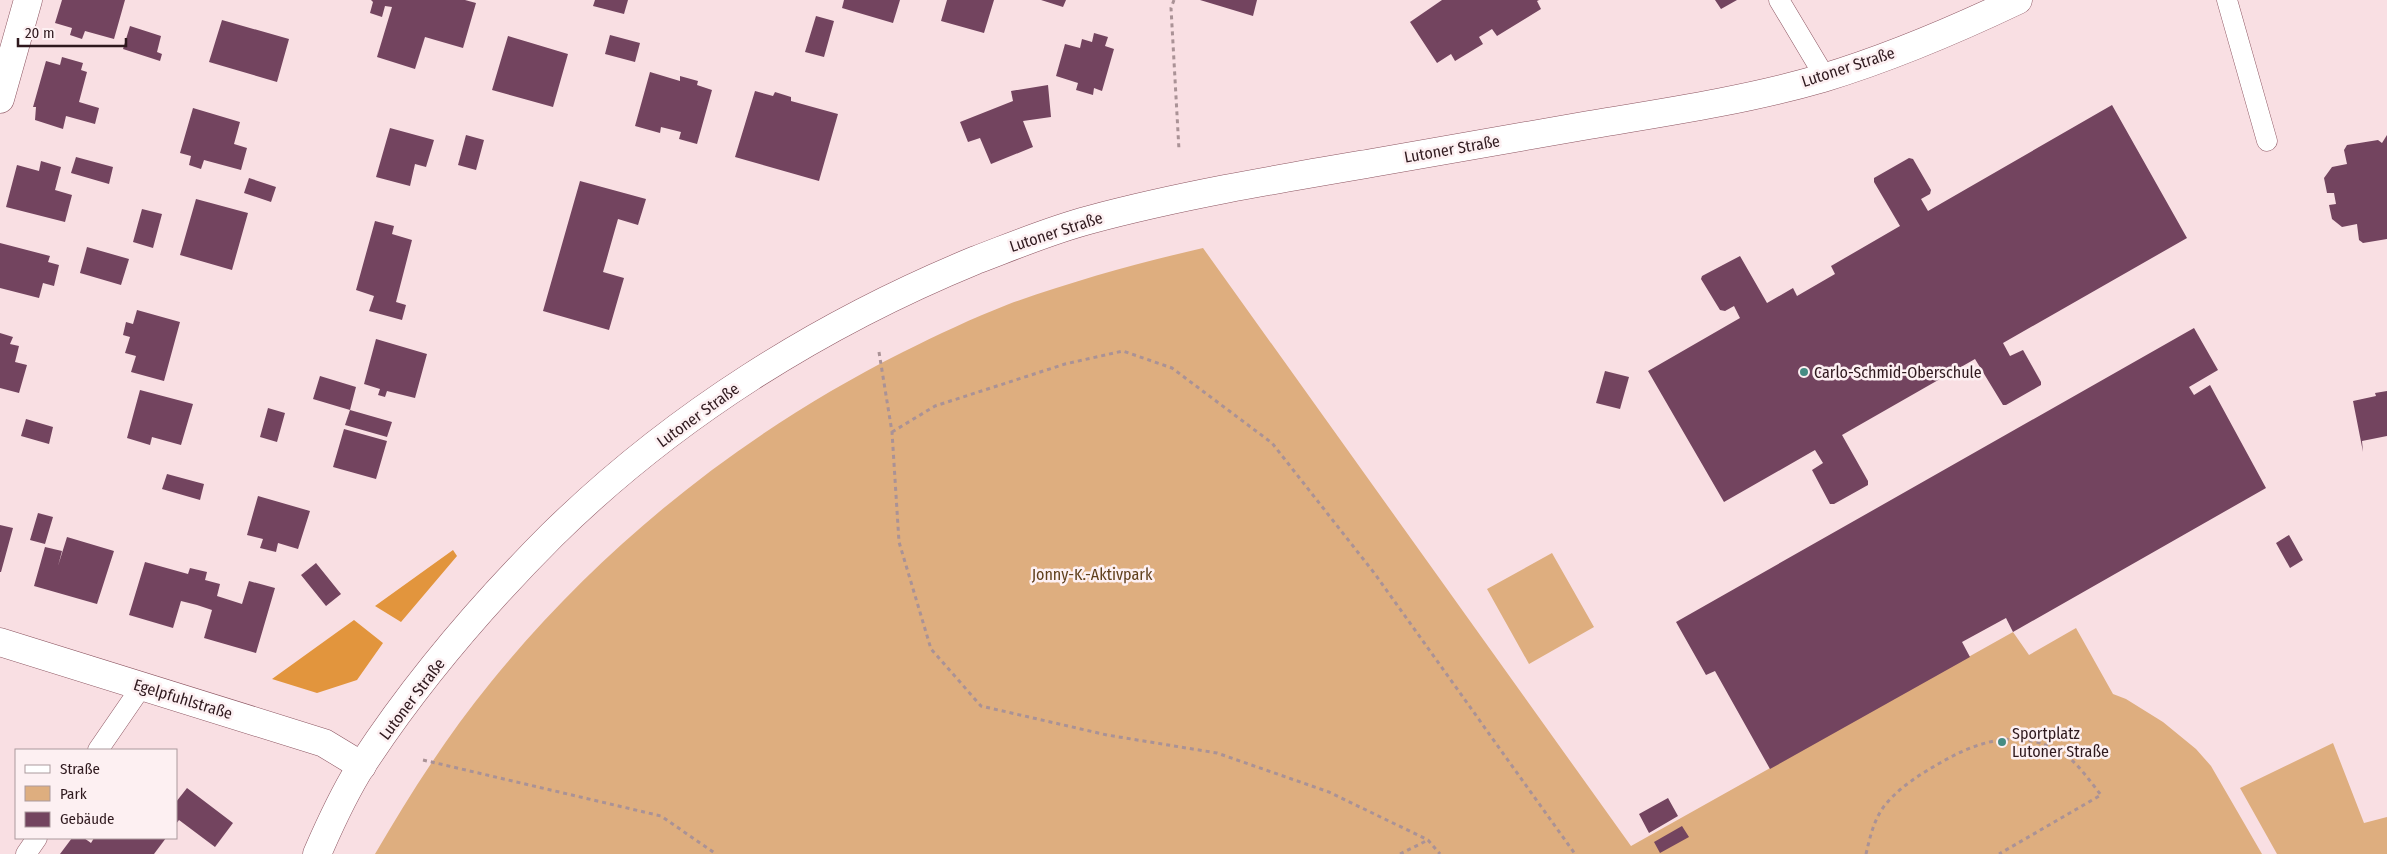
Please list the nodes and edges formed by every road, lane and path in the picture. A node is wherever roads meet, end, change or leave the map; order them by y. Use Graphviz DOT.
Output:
graph roads {
  1 [pos="28,0"];
  2 [pos="1174,0"];
  3 [pos="1779,0"];
  4 [pos="2018,0"];
  5 [pos="2227,0"];
  6 [pos="1825,77"];
  7 [pos="0,99"];
  8 [pos="2267,141"];
  9 [pos="1180,150"];
  10 [pos="879,352"];
  11 [pos="892,432"];
  12 [pos="0,642"];
  13 [pos="142,686"];
  14 [pos="99,749"];
  15 [pos="423,760"];
  16 [pos="362,766"];
  17 [pos="36,839"];
  18 [pos="1428,840"];
  19 [pos="26,854"];
  20 [pos="317,854"];
  21 [pos="716,854"];
  22 [pos="1400,854"];
  23 [pos="1440,854"];
  24 [pos="1575,854"];
  25 [pos="1866,854"];
  26 [pos="1999,854"];
  1 -- 7 [label="street"];
  2 -- 9 [label="path"];
  3 -- 6 [label="lane"];
  4 -- 6 [label="street, Lutoner Straße"];
  5 -- 8 [label="lane"];
  6 -- 16 [label="street, Lutoner Straße"];
  10 -- 11 [label="path"];
  11 -- 18 [label="path"];
  11 -- 24 [label="path"];
  12 -- 13 [label="street, Egelpfuhlstraße"];
  13 -- 14 [label="lane"];
  13 -- 16 [label="street, Egelpfuhlstraße"];
  15 -- 21 [label="path"];
  16 -- 20 [label="street, Lutoner Straße"];
  17 -- 19 [label="lane"];
  18 -- 22 [label="path"];
  18 -- 23 [label="path"];
  25 -- 26 [label="path"];
}
